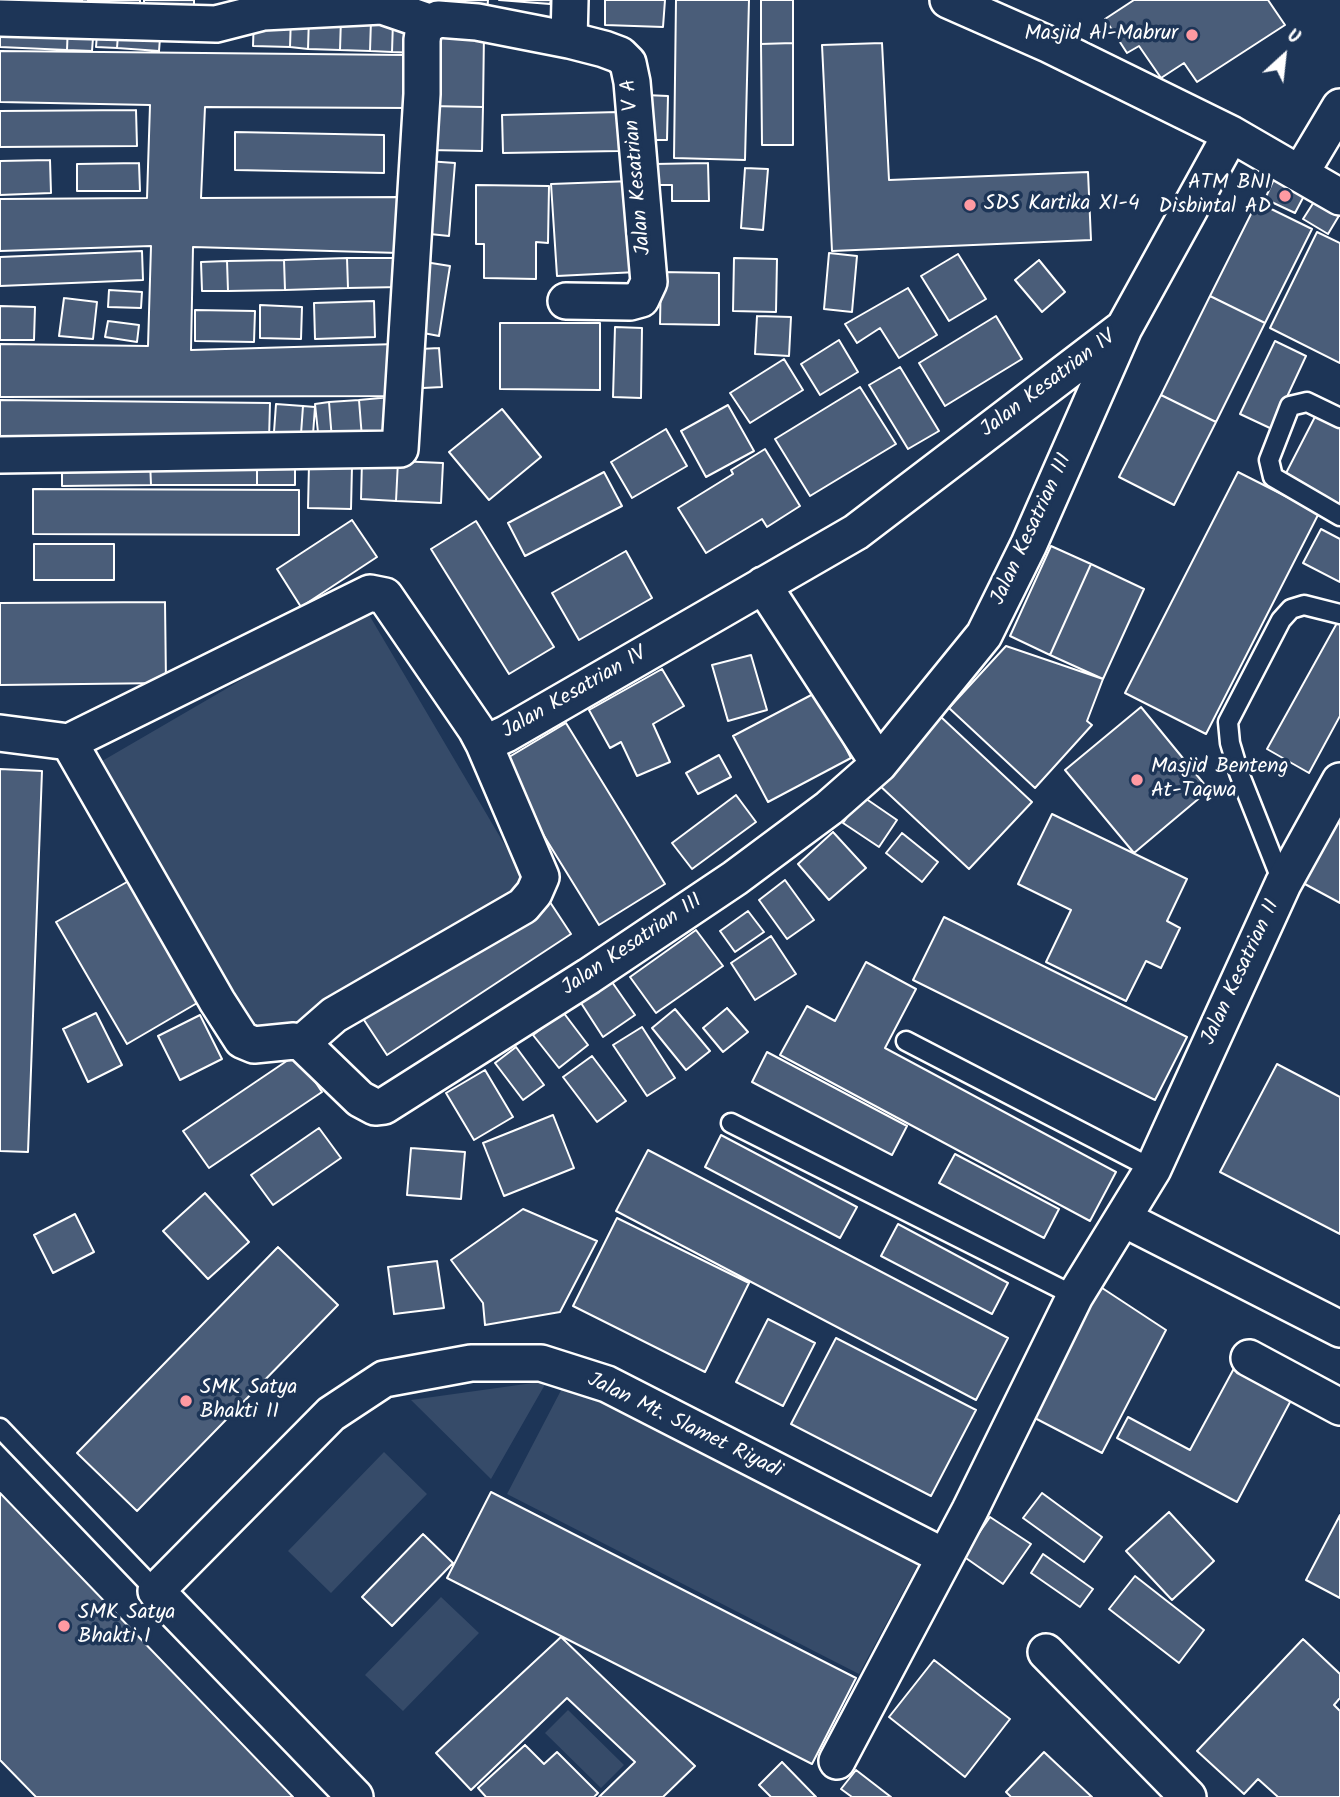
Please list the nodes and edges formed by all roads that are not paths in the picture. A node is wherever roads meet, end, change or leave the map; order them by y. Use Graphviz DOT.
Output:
graph roads {
  1 [pos="570,0"];
  2 [pos="948,0"];
  3 [pos="0,18"];
  4 [pos="429,22"];
  5 [pos="569,40"];
  6 [pos="1340,107"];
  7 [pos="1231,134"];
  8 [pos="1300,174"];
  9 [pos="1340,197"];
  10 [pos="566,302"];
  11 [pos="1124,328"];
  12 [pos="1340,418"];
  13 [pos="0,455"];
  14 [pos="1340,516"];
  15 [pos="764,585"];
  16 [pos="1340,614"];
  17 [pos="0,733"];
  18 [pos="69,742"];
  19 [pos="484,744"];
  20 [pos="879,764"];
  21 [pos="1340,781"];
  22 [pos="1283,884"];
  23 [pos="906,1041"];
  24 [pos="302,1043"];
  25 [pos="731,1123"];
  26 [pos="1153,1169"];
  27 [pos="1124,1219"];
  28 [pos="1075,1296"];
  29 [pos="1340,1329"];
  30 [pos="1249,1358"];
  31 [pos="1340,1407"];
  32 [pos="0,1428"];
  33 [pos="945,1557"];
  34 [pos="156,1591"];
  35 [pos="1046,1652"];
  36 [pos="837,1761"];
  37 [pos="355,1797"];
  38 [pos="1188,1797"];
  1 -- 5 [label="street"];
  2 -- 7 [label="street"];
  3 -- 4 [label="street"];
  4 -- 5 [label="street"];
  4 -- 13 [label="street"];
  5 -- 10 [label="street, Jalan Kesatrian V A"];
  6 -- 8 [label="street"];
  7 -- 8 [label="street"];
  7 -- 11 [label="street, Jalan Kesatrian III"];
  8 -- 9 [label="street"];
  11 -- 15 [label="street, Jalan Kesatrian IV"];
  11 -- 20 [label="street, Jalan Kesatrian III"];
  12 -- 14 [label="lane"];
  15 -- 19 [label="street, Jalan Kesatrian IV"];
  15 -- 20 [label="street"];
  16 -- 22 [label="lane"];
  17 -- 18 [label="street"];
  18 -- 19 [label="street, Jalan Kesatrian IV"];
  18 -- 24 [label="street"];
  19 -- 24 [label="street"];
  20 -- 24 [label="street, Jalan Kesatrian III"];
  21 -- 22 [label="street, Jalan Kesatrian II"];
  22 -- 26 [label="street, Jalan Kesatrian II"];
  23 -- 26 [label="lane"];
  25 -- 28 [label="lane"];
  26 -- 27 [label="street, Jalan Kesatrian II"];
  27 -- 28 [label="street, Jalan Kesatrian II"];
  27 -- 29 [label="street"];
  28 -- 33 [label="street, Jalan Kesatrian II"];
  30 -- 31 [label="street"];
  32 -- 34 [label="lane"];
  33 -- 34 [label="street, Jalan Mt. Slamet Riyadi"];
  33 -- 36 [label="street, Jalan Kesatrian II"];
  34 -- 37 [label="street"];
  35 -- 38 [label="street"];
}
